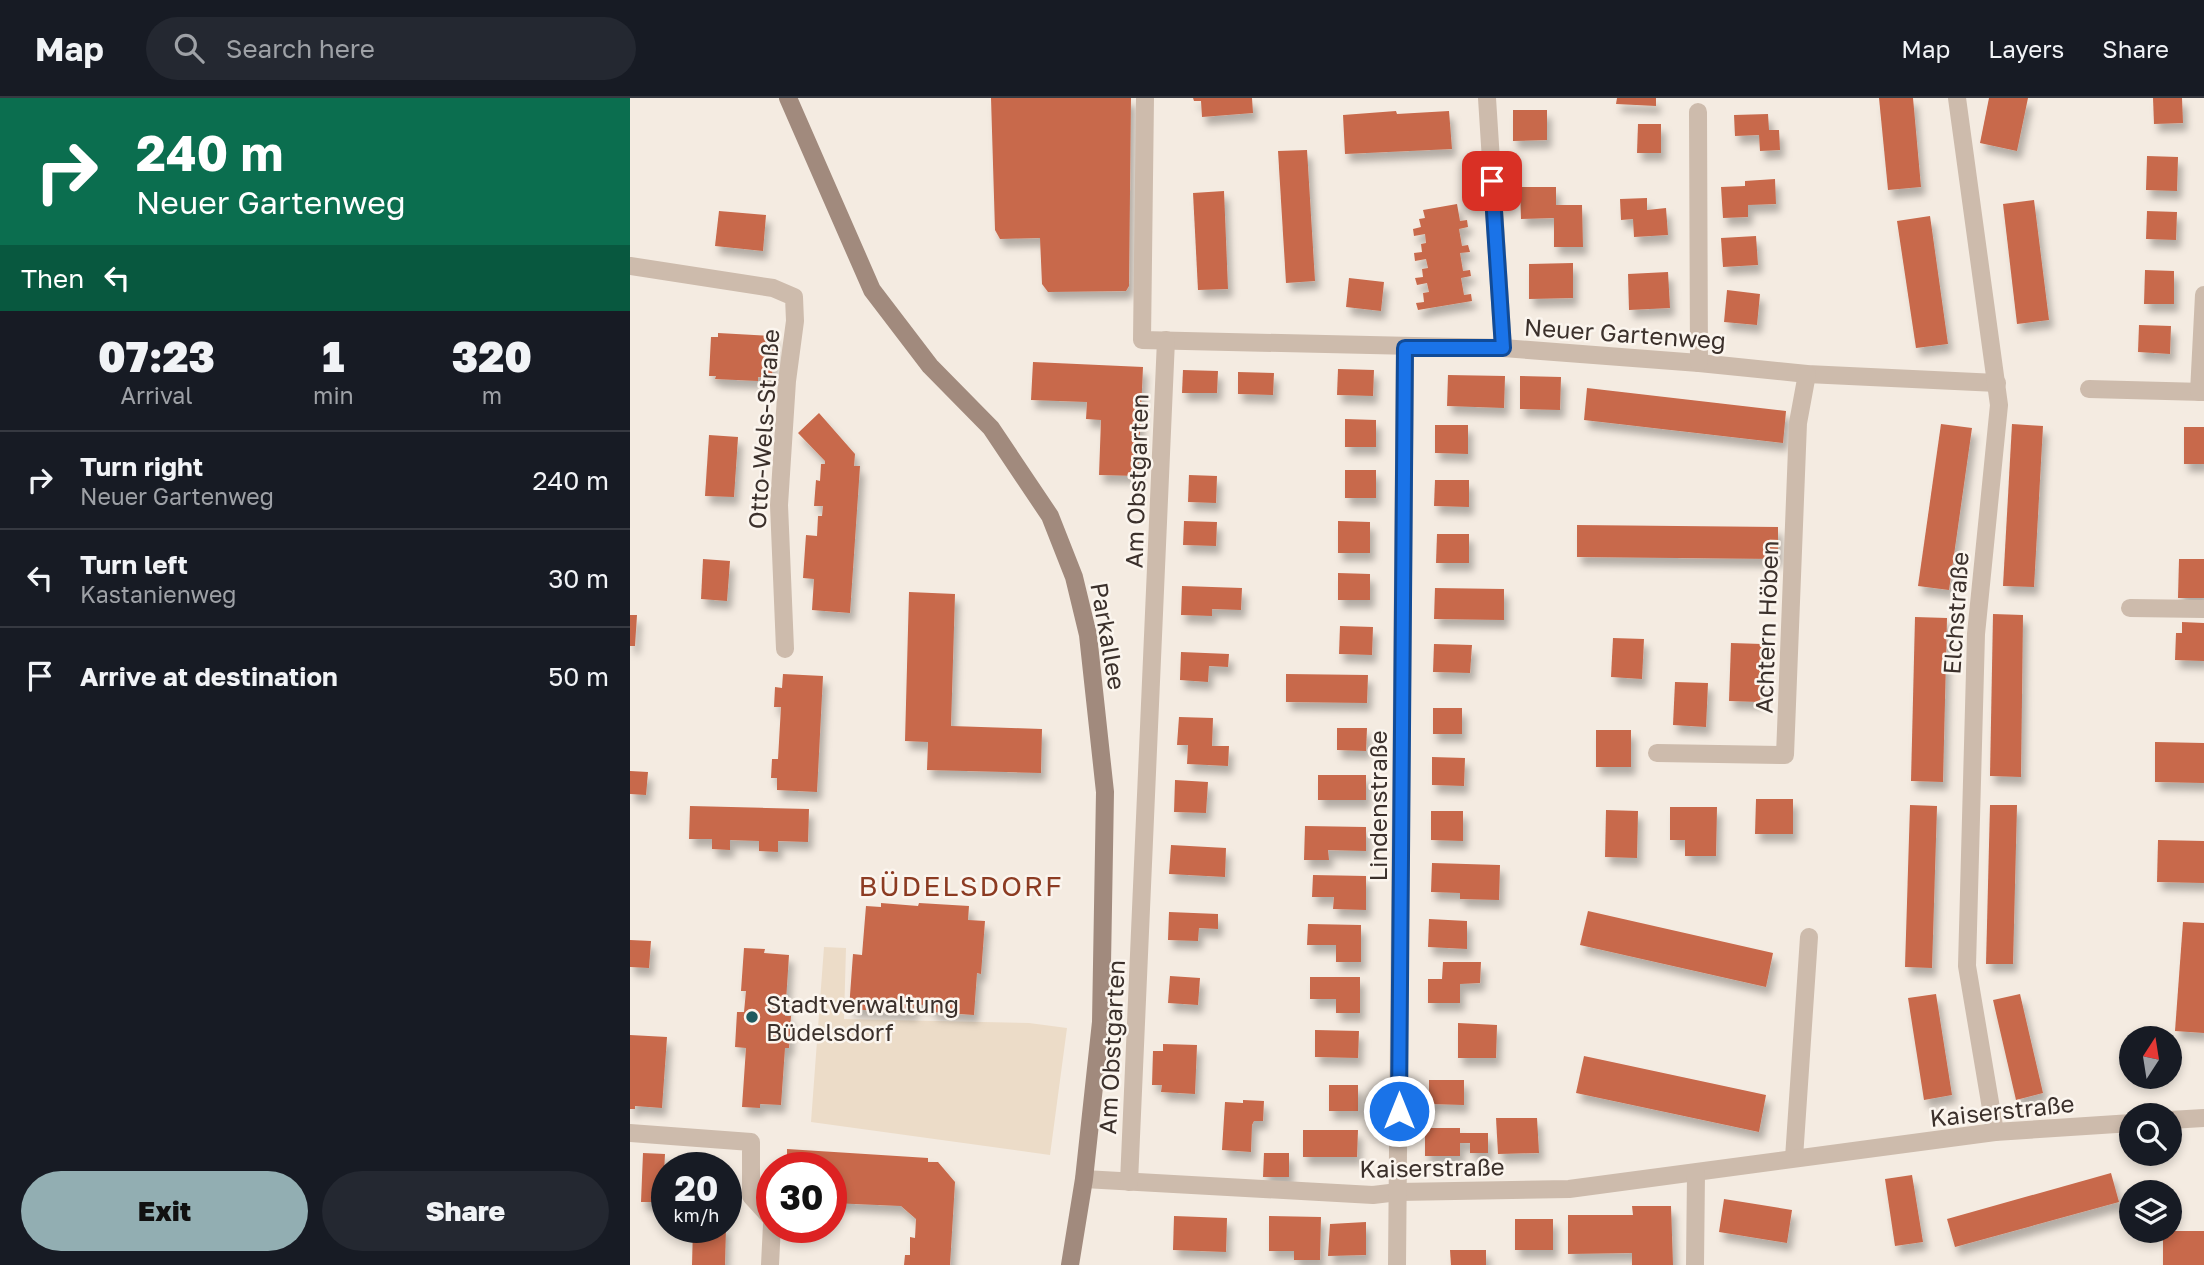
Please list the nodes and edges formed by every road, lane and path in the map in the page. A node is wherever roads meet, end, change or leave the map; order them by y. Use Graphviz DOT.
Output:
graph roads {
  1 [pos="788,98"];
  2 [pos="1145,98"];
  3 [pos="1487,98"];
  4 [pos="1956,98"];
  5 [pos="1698,112"];
  6 [pos="630,266"];
  7 [pos="2204,295"];
  8 [pos="1166,340"];
  9 [pos="1405,348"];
  10 [pos="1503,348"];
  11 [pos="1699,362"];
  12 [pos="1807,374"];
  13 [pos="1997,383"];
  14 [pos="2089,389"];
  15 [pos="2201,392"];
  16 [pos="2130,608"];
  17 [pos="2204,609"];
  18 [pos="785,649"];
  19 [pos="1657,753"];
  20 [pos="1809,937"];
  21 [pos="2204,1118"];
  22 [pos="2182,1119"];
  23 [pos="2119,1124"];
  24 [pos="1995,1132"];
  25 [pos="630,1133"];
  26 [pos="1794,1158"];
  27 [pos="1696,1172"];
  28 [pos="1084,1179"];
  29 [pos="1129,1182"];
  30 [pos="1398,1192"];
  31 [pos="756,1201"];
  32 [pos="772,1243"];
  33 [pos="771,1265"];
  34 [pos="1070,1265"];
  35 [pos="1397,1265"];
  36 [pos="1695,1265"];
  1 -- 28 [label="street, Parkallee"];
  2 -- 8 [label="street"];
  3 -- 10 [label="street"];
  4 -- 13 [label="street, Elchstraße"];
  5 -- 11 [label="street"];
  6 -- 18 [label="street, Otto-Wels-Straße"];
  7 -- 15 [label="street"];
  8 -- 9 [label="street, Neuer Gartenweg"];
  8 -- 29 [label="street, Am Obstgarten"];
  9 -- 10 [label="street, Neuer Gartenweg"];
  9 -- 30 [label="street, Lindenstraße"];
  10 -- 11 [label="street, Neuer Gartenweg"];
  11 -- 12 [label="street, Neuer Gartenweg"];
  12 -- 13 [label="street, Neuer Gartenweg"];
  12 -- 19 [label="street, Achtern Höben"];
  13 -- 24 [label="street, Elchstraße"];
  14 -- 15 [label="street"];
  16 -- 17 [label="street"];
  20 -- 26 [label="street"];
  21 -- 22 [label="street"];
  23 -- 24 [label="street, Kaiserstraße"];
  24 -- 26 [label="street, Kaiserstraße"];
  25 -- 31 [label="street"];
  26 -- 27 [label="street, Kaiserstraße"];
  27 -- 30 [label="street, Kaiserstraße"];
  27 -- 36 [label="street"];
  28 -- 29 [label="street, Kaiserstraße"];
  28 -- 34 [label="street, Parkallee"];
  29 -- 30 [label="street, Kaiserstraße"];
  30 -- 35 [label="street, Lindenstraße"];
  32 -- 33 [label="street"];
}
